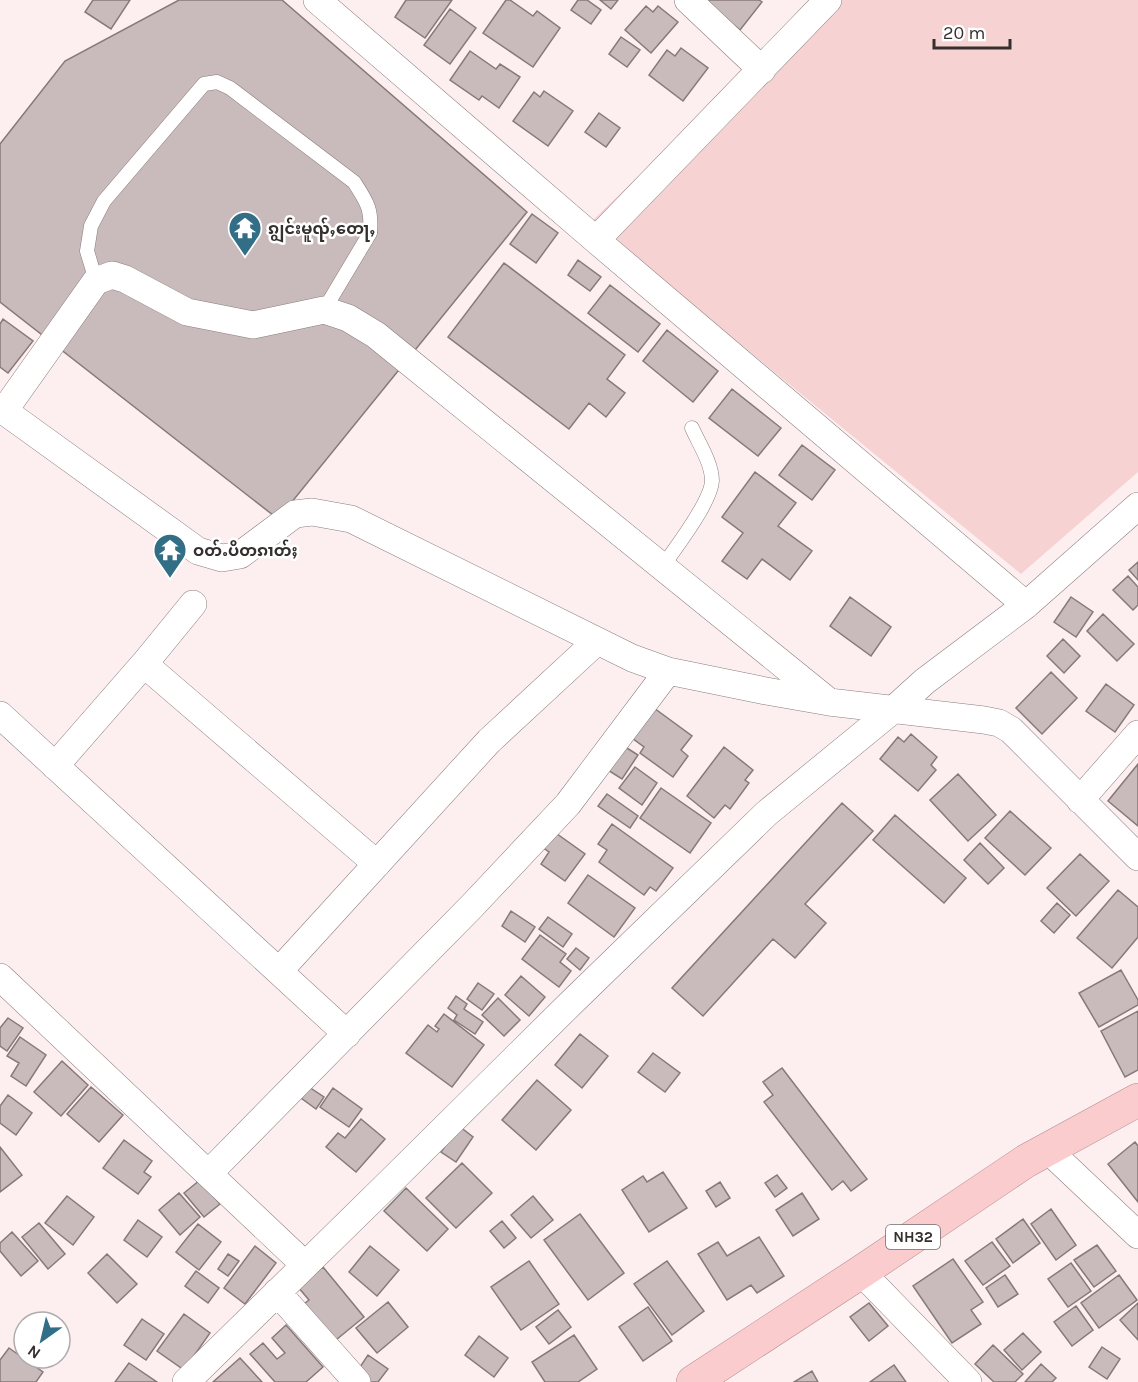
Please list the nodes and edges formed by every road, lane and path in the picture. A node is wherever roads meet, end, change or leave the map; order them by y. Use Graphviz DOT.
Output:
graph roads {
  1 [pos="317,0"];
  2 [pos="688,0"];
  3 [pos="828,0"];
  4 [pos="762,70"];
  5 [pos="596,240"];
  6 [pos="96,281"];
  7 [pos="324,310"];
  8 [pos="2,409"];
  9 [pos="692,428"];
  10 [pos="1138,506"];
  11 [pos="662,567"];
  12 [pos="193,604"];
  13 [pos="1026,605"];
  14 [pos="597,640"];
  15 [pos="144,664"];
  16 [pos="668,671"];
  17 [pos="829,702"];
  18 [pos="894,709"];
  19 [pos="0,715"];
  20 [pos="1138,734"];
  21 [pos="55,766"];
  22 [pos="1080,800"];
  23 [pos="1138,857"];
  24 [pos="377,864"];
  25 [pos="279,971"];
  26 [pos="0,977"];
  27 [pos="346,1034"];
  28 [pos="1138,1100"];
  29 [pos="1047,1149"];
  30 [pos="209,1173"];
  31 [pos="1138,1235"];
  32 [pos="305,1265"];
  33 [pos="861,1272"];
  34 [pos="277,1292"];
  35 [pos="186,1382"];
  36 [pos="357,1382"];
  37 [pos="693,1382"];
  38 [pos="968,1382"];
  1 -- 5 [label="street"];
  2 -- 4 [label="street"];
  3 -- 4 [label="street"];
  4 -- 5 [label="street"];
  5 -- 13 [label="street"];
  6 -- 7 [label="street"];
  6 -- 7 [label="lane"];
  6 -- 8 [label="street"];
  7 -- 11 [label="street"];
  8 -- 14 [label="street"];
  9 -- 11 [label="lane"];
  10 -- 13 [label="street"];
  11 -- 17 [label="street"];
  12 -- 15 [label="street"];
  13 -- 18 [label="street"];
  14 -- 16 [label="street"];
  14 -- 24 [label="street"];
  15 -- 21 [label="street"];
  15 -- 24 [label="street"];
  16 -- 17 [label="street"];
  16 -- 27 [label="street"];
  17 -- 18 [label="street"];
  18 -- 22 [label="street"];
  18 -- 32 [label="street"];
  19 -- 21 [label="street"];
  20 -- 22 [label="street"];
  21 -- 25 [label="street"];
  22 -- 23 [label="street"];
  24 -- 25 [label="street"];
  25 -- 27 [label="street"];
  26 -- 30 [label="street"];
  27 -- 30 [label="street"];
  28 -- 29 [label="highway, NH32"];
  29 -- 31 [label="street"];
  29 -- 33 [label="highway, NH32"];
  30 -- 32 [label="street"];
  32 -- 34 [label="street"];
  33 -- 37 [label="highway, NH32"];
  33 -- 38 [label="street"];
  34 -- 35 [label="street"];
  34 -- 36 [label="street"];
}
